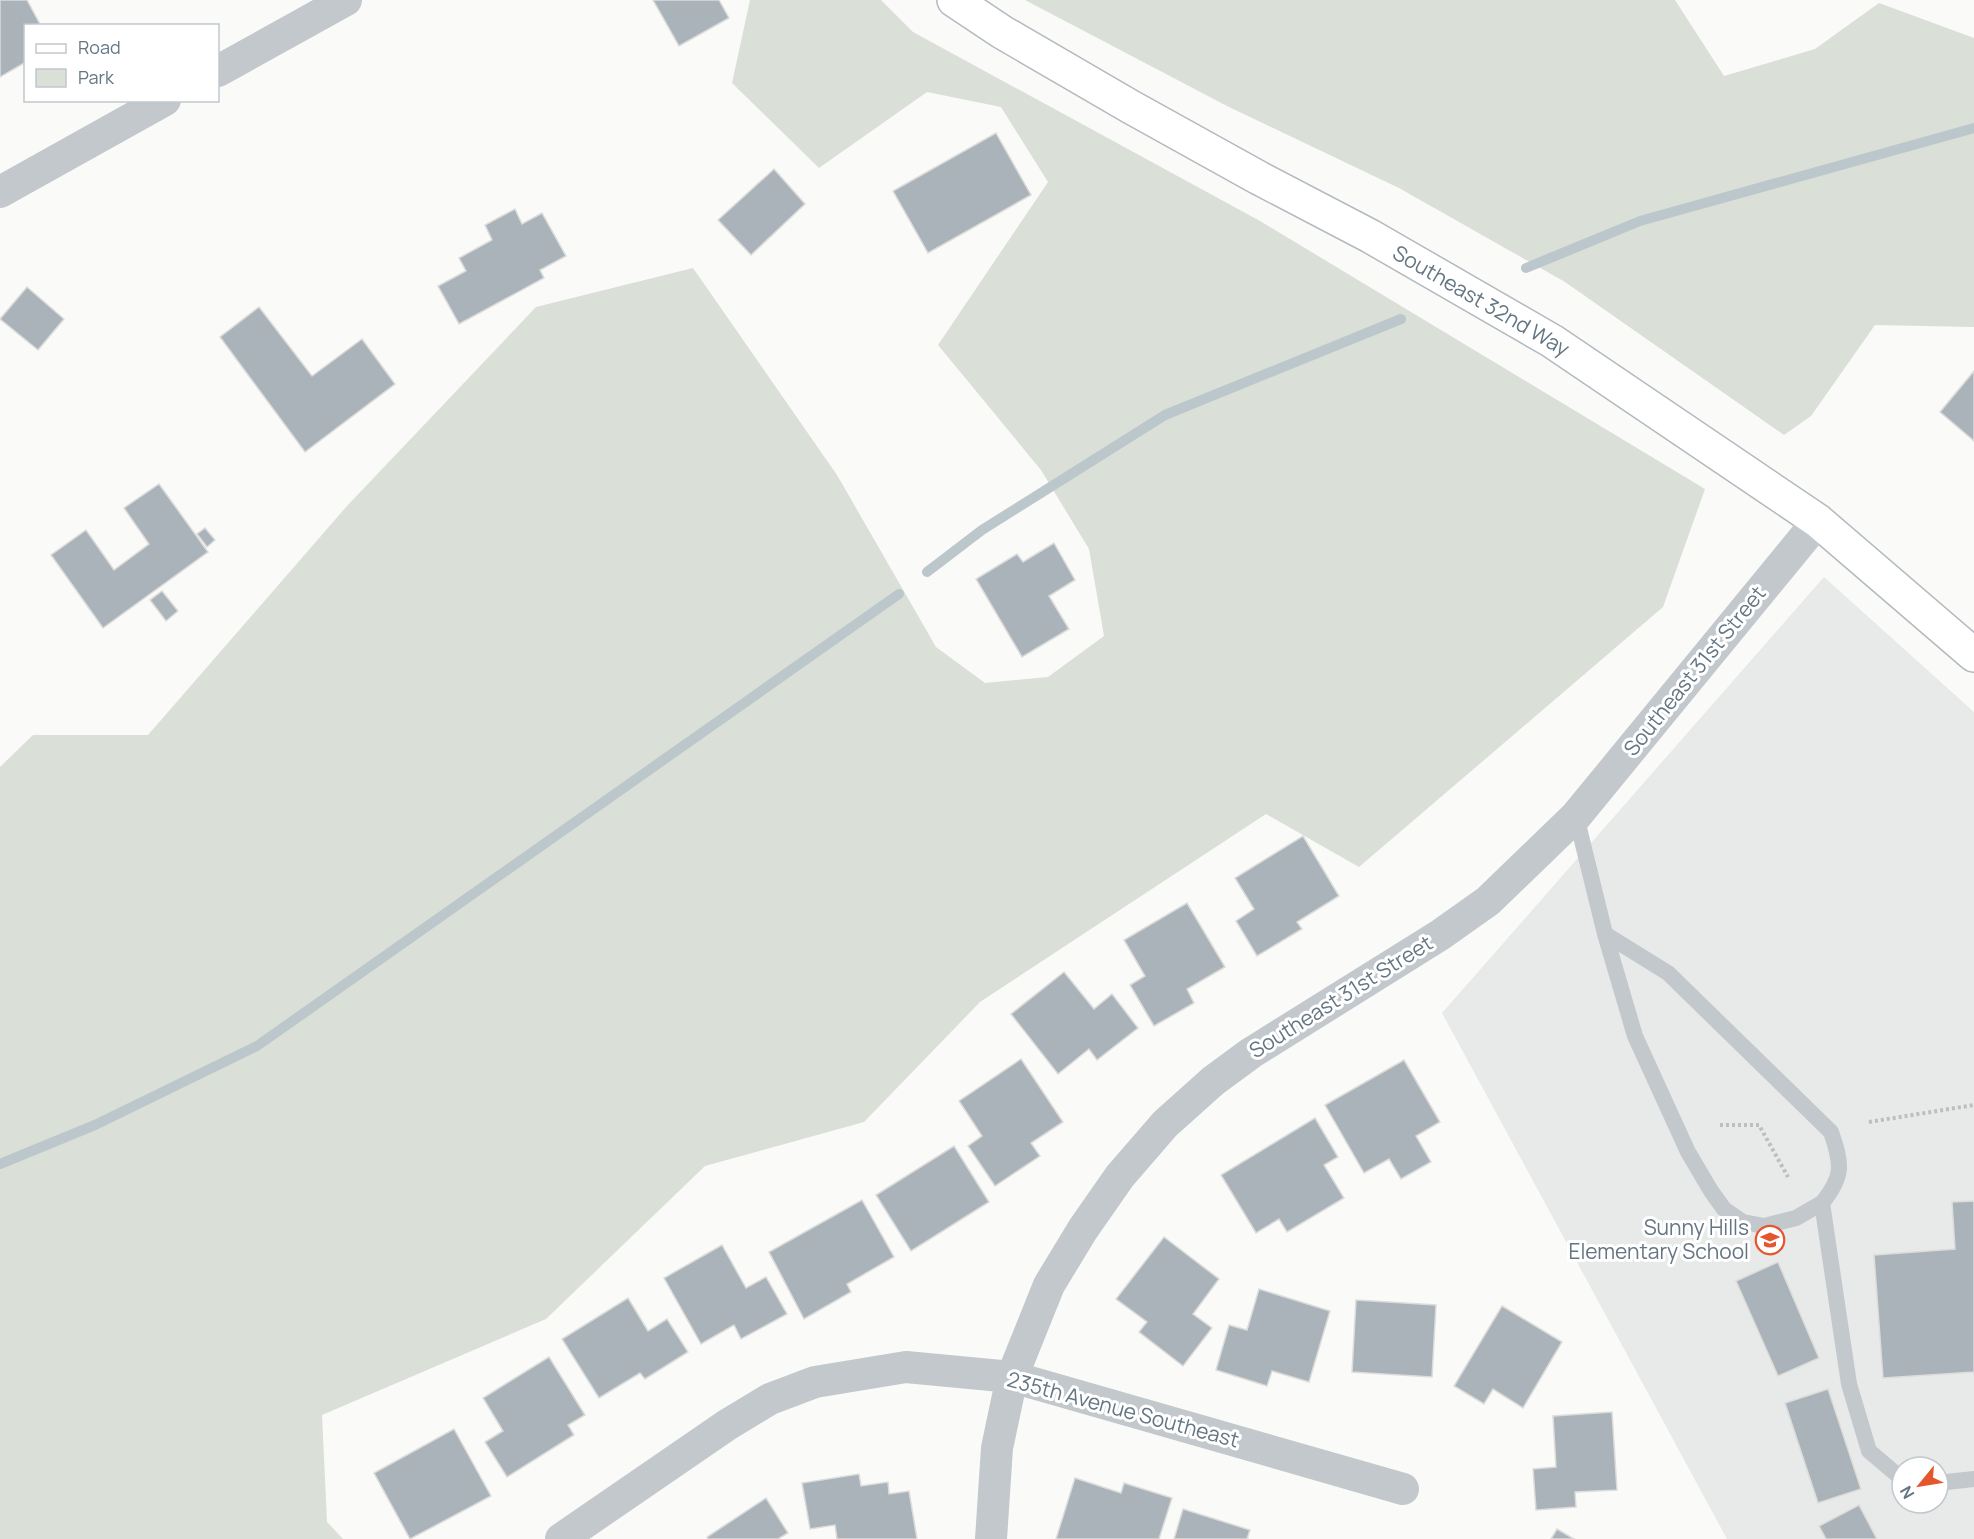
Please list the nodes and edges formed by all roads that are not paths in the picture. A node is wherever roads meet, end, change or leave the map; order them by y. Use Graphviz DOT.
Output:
graph roads {
  1 [pos="346,0"];
  2 [pos="954,0"];
  3 [pos="219,70"];
  4 [pos="161,102"];
  5 [pos="0,192"];
  6 [pos="1818,521"];
  7 [pos="1974,655"];
  8 [pos="1576,816"];
  9 [pos="1605,934"];
  10 [pos="1822,1203"];
  11 [pos="1012,1377"];
  12 [pos="1890,1469"];
  13 [pos="1974,1479"];
  14 [pos="1950,1482"];
  15 [pos="1403,1489"];
  16 [pos="561,1539"];
  17 [pos="991,1539"];
  1 -- 3 [label="street"];
  2 -- 6 [label="street, Southeast 32nd Way"];
  4 -- 5 [label="street"];
  6 -- 7 [label="street, Southeast 32nd Way"];
  6 -- 8 [label="street, Southeast 31st Street"];
  8 -- 9 [label="lane"];
  8 -- 11 [label="street, Southeast 31st Street"];
  9 -- 10 [label="lane"];
  9 -- 10 [label="lane"];
  10 -- 12 [label="lane"];
  11 -- 15 [label="street, 235th Avenue Southeast"];
  11 -- 16 [label="street, 235th Avenue Southeast"];
  11 -- 17 [label="street, Southeast 31st Street"];
  13 -- 14 [label="lane"];
}
